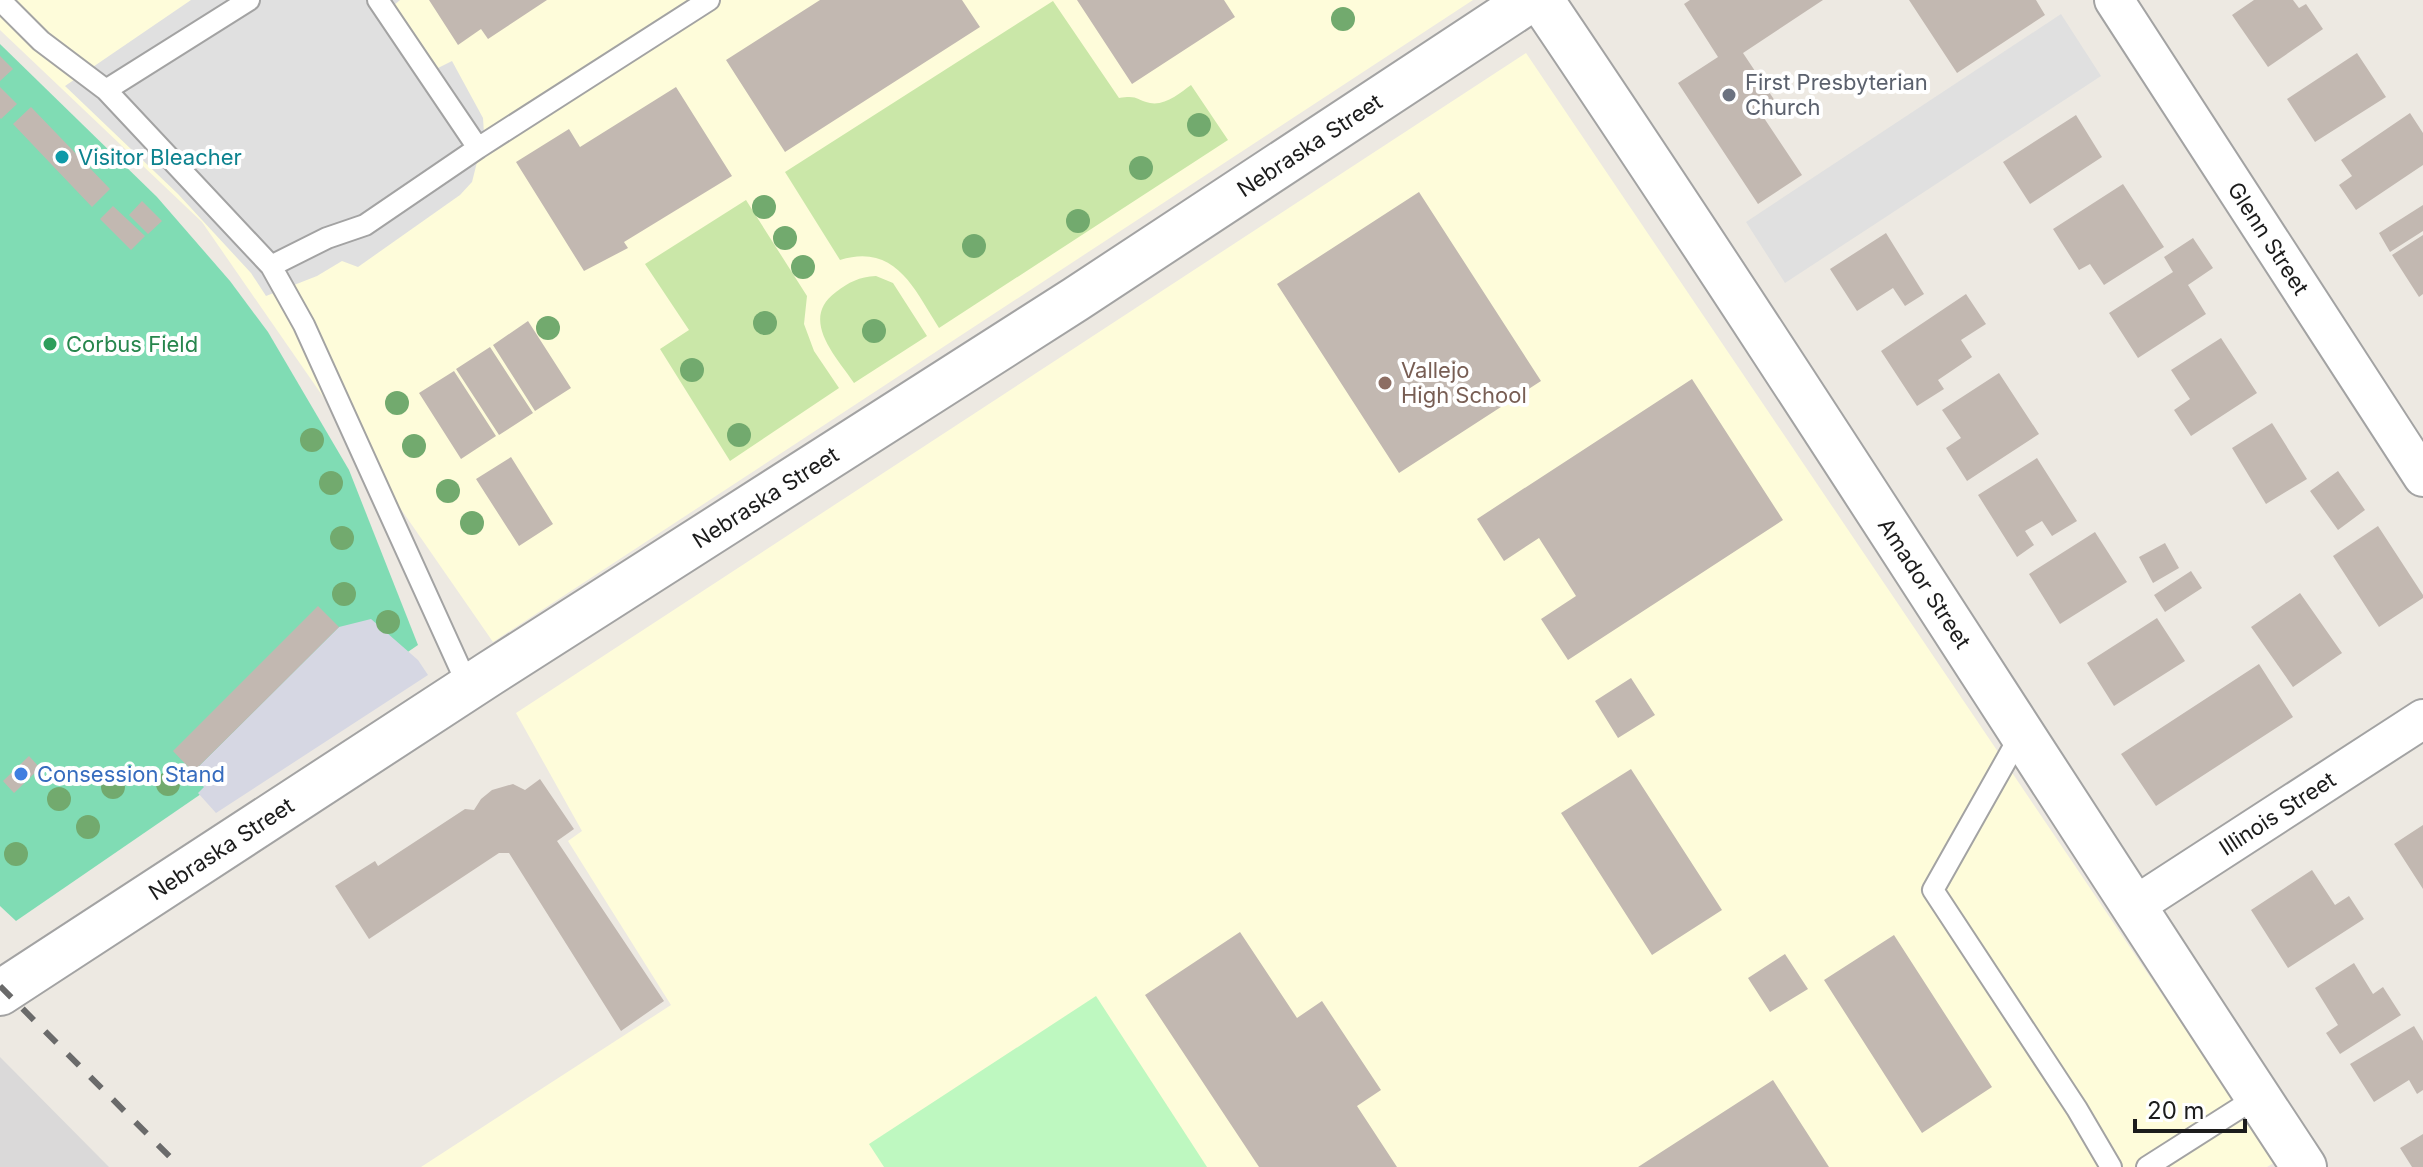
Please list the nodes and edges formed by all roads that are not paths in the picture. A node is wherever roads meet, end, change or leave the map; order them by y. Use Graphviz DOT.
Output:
graph roads {
  1 [pos="0,0"];
  2 [pos="249,0"];
  3 [pos="378,0"];
  4 [pos="709,0"];
  5 [pos="1530,0"];
  6 [pos="1541,0"];
  7 [pos="2114,0"];
  8 [pos="106,90"];
  9 [pos="478,148"];
  10 [pos="271,266"];
  11 [pos="2423,477"];
  12 [pos="469,688"];
  13 [pos="2423,719"];
  14 [pos="2021,734"];
  15 [pos="2133,907"];
  16 [pos="0,993"];
  17 [pos="2257,1097"];
  18 [pos="2292,1163"];
  19 [pos="2111,1167"];
  20 [pos="2147,1167"];
  1 -- 8 [label="lane"];
  2 -- 8 [label="lane"];
  3 -- 9 [label="lane"];
  4 -- 9 [label="lane"];
  5 -- 12 [label="street, Nebraska Street"];
  6 -- 14 [label="street, Amador Street"];
  7 -- 11 [label="street, Glenn Street"];
  8 -- 10 [label="lane"];
  9 -- 10 [label="lane"];
  10 -- 12 [label="lane"];
  12 -- 16 [label="street, Nebraska Street"];
  13 -- 15 [label="street, Illinois Street"];
  14 -- 15 [label="street, Amador Street"];
  14 -- 19 [label="lane"];
  15 -- 17 [label="street, Amador Street"];
  17 -- 18 [label="street, Amador Street"];
  17 -- 20 [label="lane"];
}
